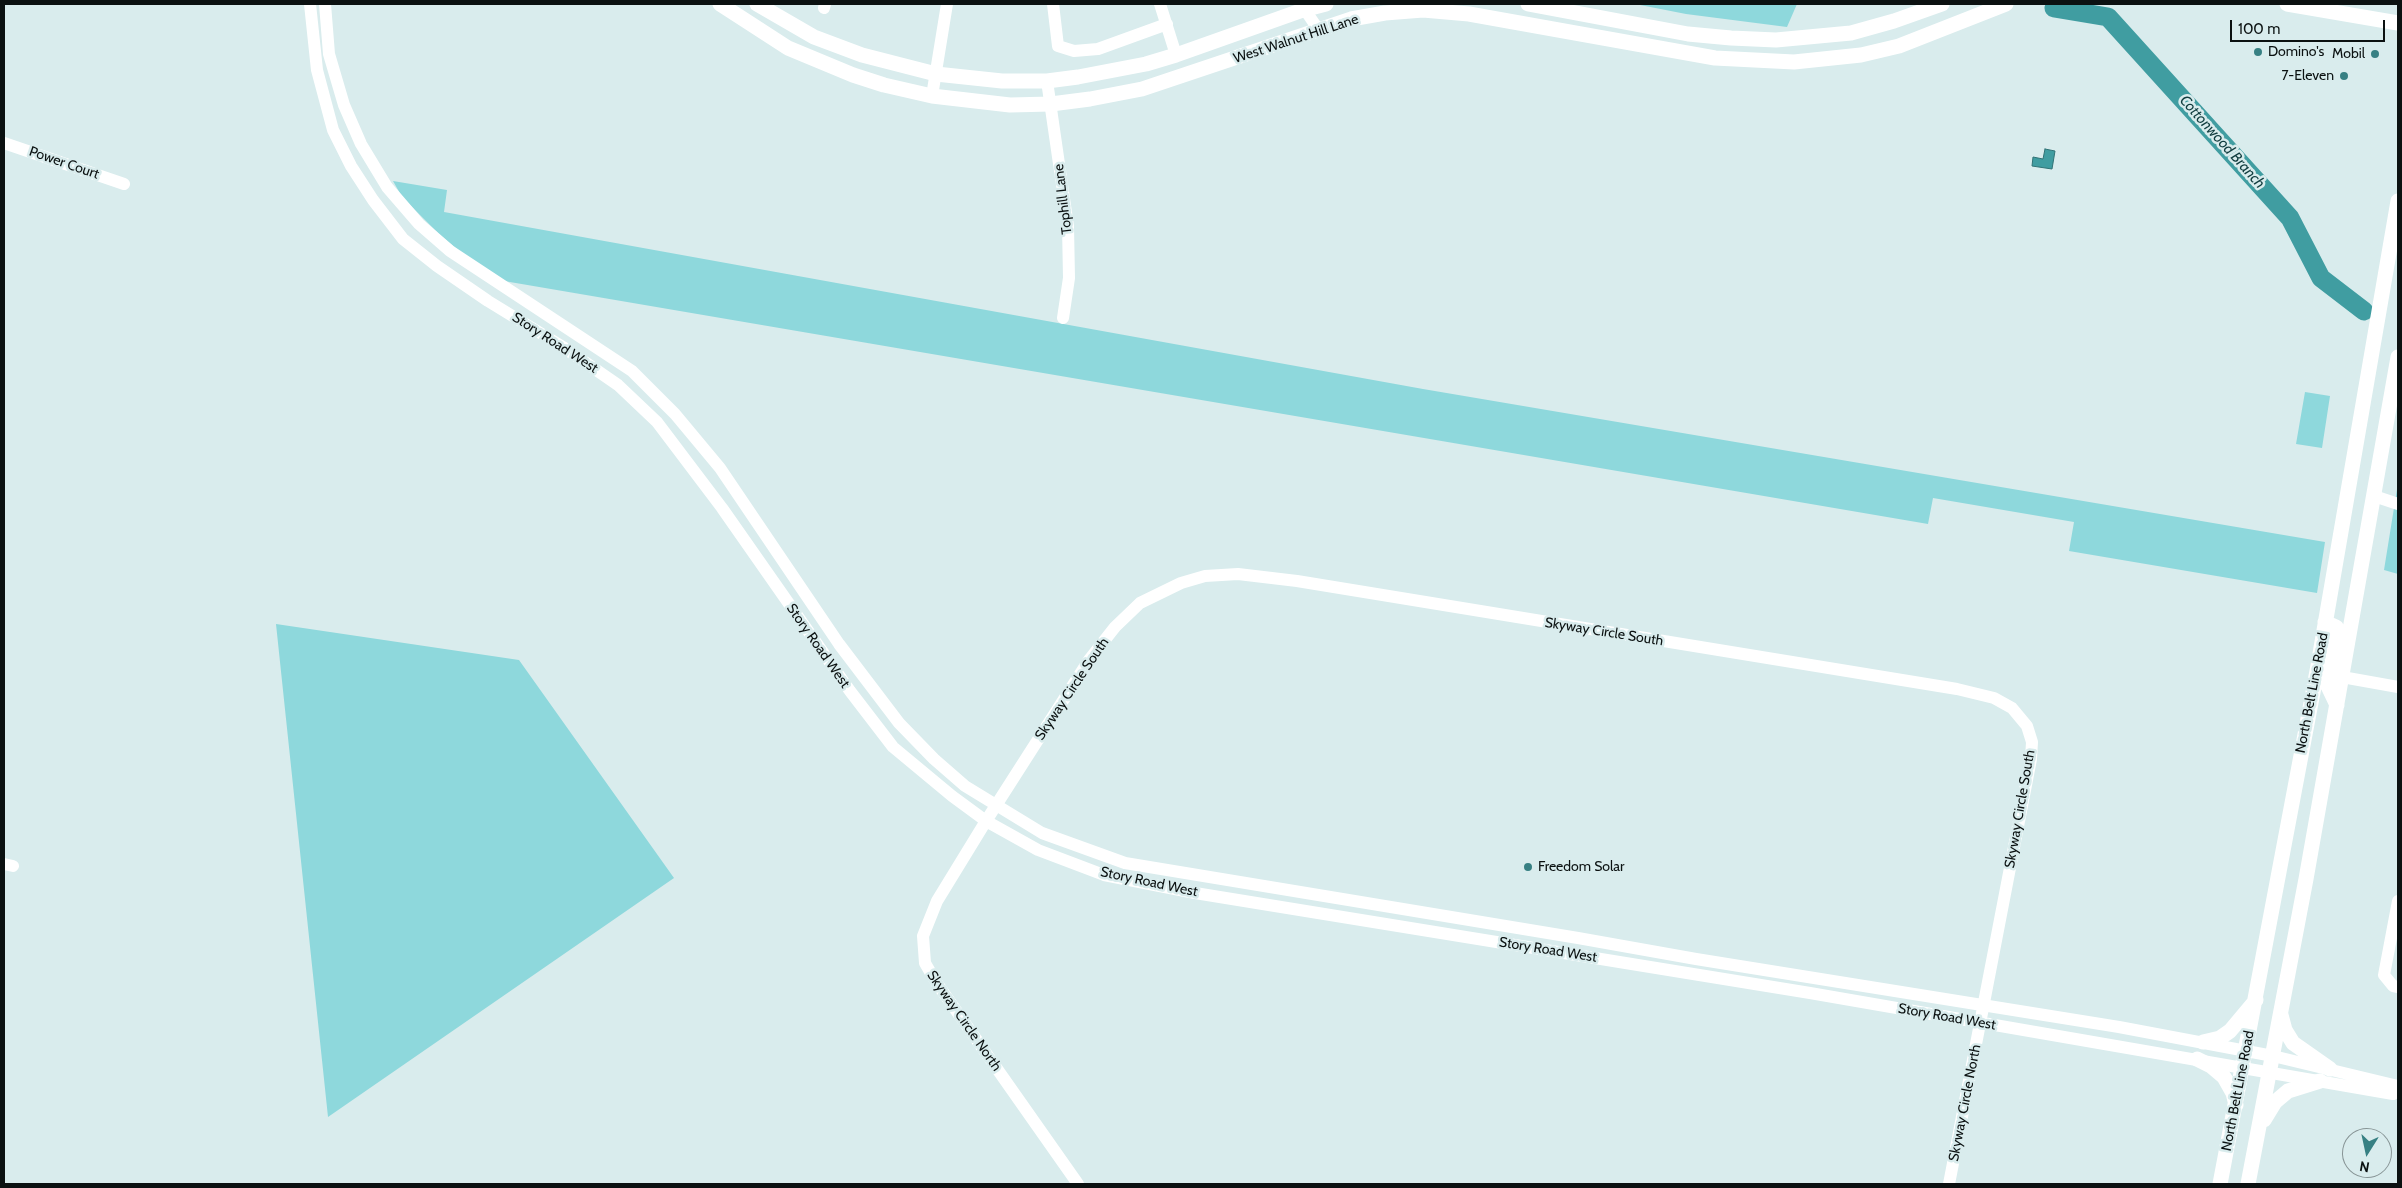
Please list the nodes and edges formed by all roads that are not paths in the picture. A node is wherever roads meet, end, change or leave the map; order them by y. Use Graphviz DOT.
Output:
graph roads {
  1 [pos="310,4"];
  2 [pos="325,4"];
  3 [pos="757,4"];
  4 [pos="947,4"];
  5 [pos="1053,4"];
  6 [pos="1160,4"];
  7 [pos="1323,4"];
  8 [pos="1528,4"];
  9 [pos="1942,4"];
  10 [pos="2006,4"];
  11 [pos="2287,4"];
  12 [pos="723,6"];
  13 [pos="1302,7"];
  14 [pos="1918,13"];
  15 [pos="1894,21"];
  16 [pos="2398,23"];
  17 [pos="1166,24"];
  18 [pos="1318,30"];
  19 [pos="804,31"];
  20 [pos="1924,35"];
  21 [pos="1899,46"];
  22 [pos="1176,56"];
  23 [pos="332,65"];
  24 [pos="317,70"];
  25 [pos="936,74"];
  26 [pos="1047,81"];
  27 [pos="932,96"];
  28 [pos="1051,104"];
  29 [pos="4,142"];
  30 [pos="124,184"];
  31 [pos="2398,201"];
  32 [pos="450,251"];
  33 [pos="437,266"];
  34 [pos="2392,281"];
  35 [pos="1063,318"];
  36 [pos="2398,358"];
  37 [pos="2374,496"];
  38 [pos="2398,504"];
  39 [pos="2325,622"];
  40 [pos="2342,677"];
  41 [pos="2398,687"];
  42 [pos="2337,705"];
  43 [pos="996,806"];
  44 [pos="986,821"];
  45 [pos="1222,880"];
  46 [pos="1219,897"];
  47 [pos="1325,897"];
  48 [pos="2398,901"];
  49 [pos="1330,915"];
  50 [pos="2398,987"];
  51 [pos="2257,999"];
  52 [pos="1983,1006"];
  53 [pos="2281,1014"];
  54 [pos="1980,1023"];
  55 [pos="2203,1042"];
  56 [pos="2247,1051"];
  57 [pos="2273,1056"];
  58 [pos="2198,1059"];
  59 [pos="2244,1067"];
  60 [pos="2330,1069"];
  61 [pos="2270,1072"];
  62 [pos="2320,1081"];
  63 [pos="2398,1086"];
  64 [pos="2398,1092"];
  65 [pos="2236,1105"];
  66 [pos="2257,1138"];
  67 [pos="1078,1184"];
  68 [pos="1949,1184"];
  69 [pos="2220,1184"];
  70 [pos="2248,1184"];
  1 -- 24 [label="street, Story Road West"];
  2 -- 23 [label="street, Story Road West"];
  3 -- 19 [label="main road, West Walnut Hill Lane"];
  4 -- 25 [label="street"];
  5 -- 17 [label="street"];
  6 -- 17 [label="street"];
  7 -- 13 [label="main road, West Walnut Hill Lane"];
  7 -- 18 [label="street"];
  8 -- 15 [label="main road"];
  9 -- 14 [label="main road"];
  10 -- 20 [label="main road, West Walnut Hill Lane"];
  11 -- 16 [label="main road"];
  12 -- 19 [label="main road"];
  12 -- 27 [label="main road, West Walnut Hill Lane"];
  13 -- 18 [label="street"];
  13 -- 22 [label="main road, West Walnut Hill Lane"];
  14 -- 15 [label="main road"];
  14 -- 20 [label="main road"];
  15 -- 21 [label="main road"];
  17 -- 22 [label="street"];
  18 -- 21 [label="main road, West Walnut Hill Lane"];
  18 -- 28 [label="main road, West Walnut Hill Lane"];
  19 -- 25 [label="main road, West Walnut Hill Lane"];
  20 -- 21 [label="main road, West Walnut Hill Lane"];
  22 -- 26 [label="main road, West Walnut Hill Lane"];
  23 -- 24 [label="street"];
  23 -- 32 [label="street, Story Road West"];
  24 -- 33 [label="street, Story Road West"];
  25 -- 26 [label="main road, West Walnut Hill Lane"];
  25 -- 27 [label="street"];
  26 -- 28 [label="street, Tophill Lane"];
  27 -- 28 [label="main road, West Walnut Hill Lane"];
  28 -- 35 [label="street, Tophill Lane"];
  29 -- 30 [label="street, Power Court"];
  31 -- 34 [label="main road, North Belt Line Road"];
  32 -- 33 [label="street"];
  32 -- 43 [label="street, Story Road West"];
  33 -- 44 [label="street, Story Road West"];
  34 -- 39 [label="main road, North Belt Line Road"];
  36 -- 37 [label="main road, North Belt Line Road"];
  37 -- 38 [label="street"];
  37 -- 40 [label="main road, North Belt Line Road"];
  39 -- 42 [label="main road"];
  39 -- 51 [label="main road, North Belt Line Road"];
  40 -- 41 [label="street"];
  40 -- 42 [label="main road, North Belt Line Road"];
  42 -- 53 [label="main road, North Belt Line Road"];
  43 -- 44 [label="street, Skyway Circle South"];
  43 -- 45 [label="street, Story Road West"];
  43 -- 52 [label="street, Skyway Circle South"];
  44 -- 46 [label="street, Story Road West"];
  44 -- 67 [label="street, Skyway Circle North"];
  45 -- 46 [label="street"];
  45 -- 47 [label="street, Story Road West"];
  46 -- 49 [label="street, Story Road West"];
  47 -- 49 [label="street"];
  47 -- 52 [label="street, Story Road West"];
  48 -- 50 [label="street"];
  49 -- 54 [label="street, Story Road West"];
  51 -- 55 [label="main road"];
  51 -- 56 [label="main road, North Belt Line Road"];
  52 -- 54 [label="street, Skyway Circle South"];
  52 -- 55 [label="street, Story Road West"];
  53 -- 57 [label="main road, North Belt Line Road"];
  53 -- 60 [label="main road"];
  54 -- 58 [label="street, Story Road West"];
  54 -- 68 [label="street, Skyway Circle North"];
  55 -- 56 [label="street, Story Road West"];
  56 -- 57 [label="street, Story Road West"];
  56 -- 59 [label="main road, North Belt Line Road"];
  57 -- 60 [label="street, Story Road West"];
  57 -- 61 [label="main road, North Belt Line Road"];
  58 -- 59 [label="street, Story Road West"];
  58 -- 65 [label="main road"];
  59 -- 61 [label="street, Story Road West"];
  59 -- 65 [label="main road, North Belt Line Road"];
  60 -- 63 [label="street, Story Road West"];
  61 -- 62 [label="street, Story Road West"];
  61 -- 66 [label="main road, North Belt Line Road"];
  62 -- 64 [label="street, Story Road West"];
  62 -- 66 [label="main road"];
  65 -- 69 [label="main road, North Belt Line Road"];
  66 -- 70 [label="main road, North Belt Line Road"];
}
